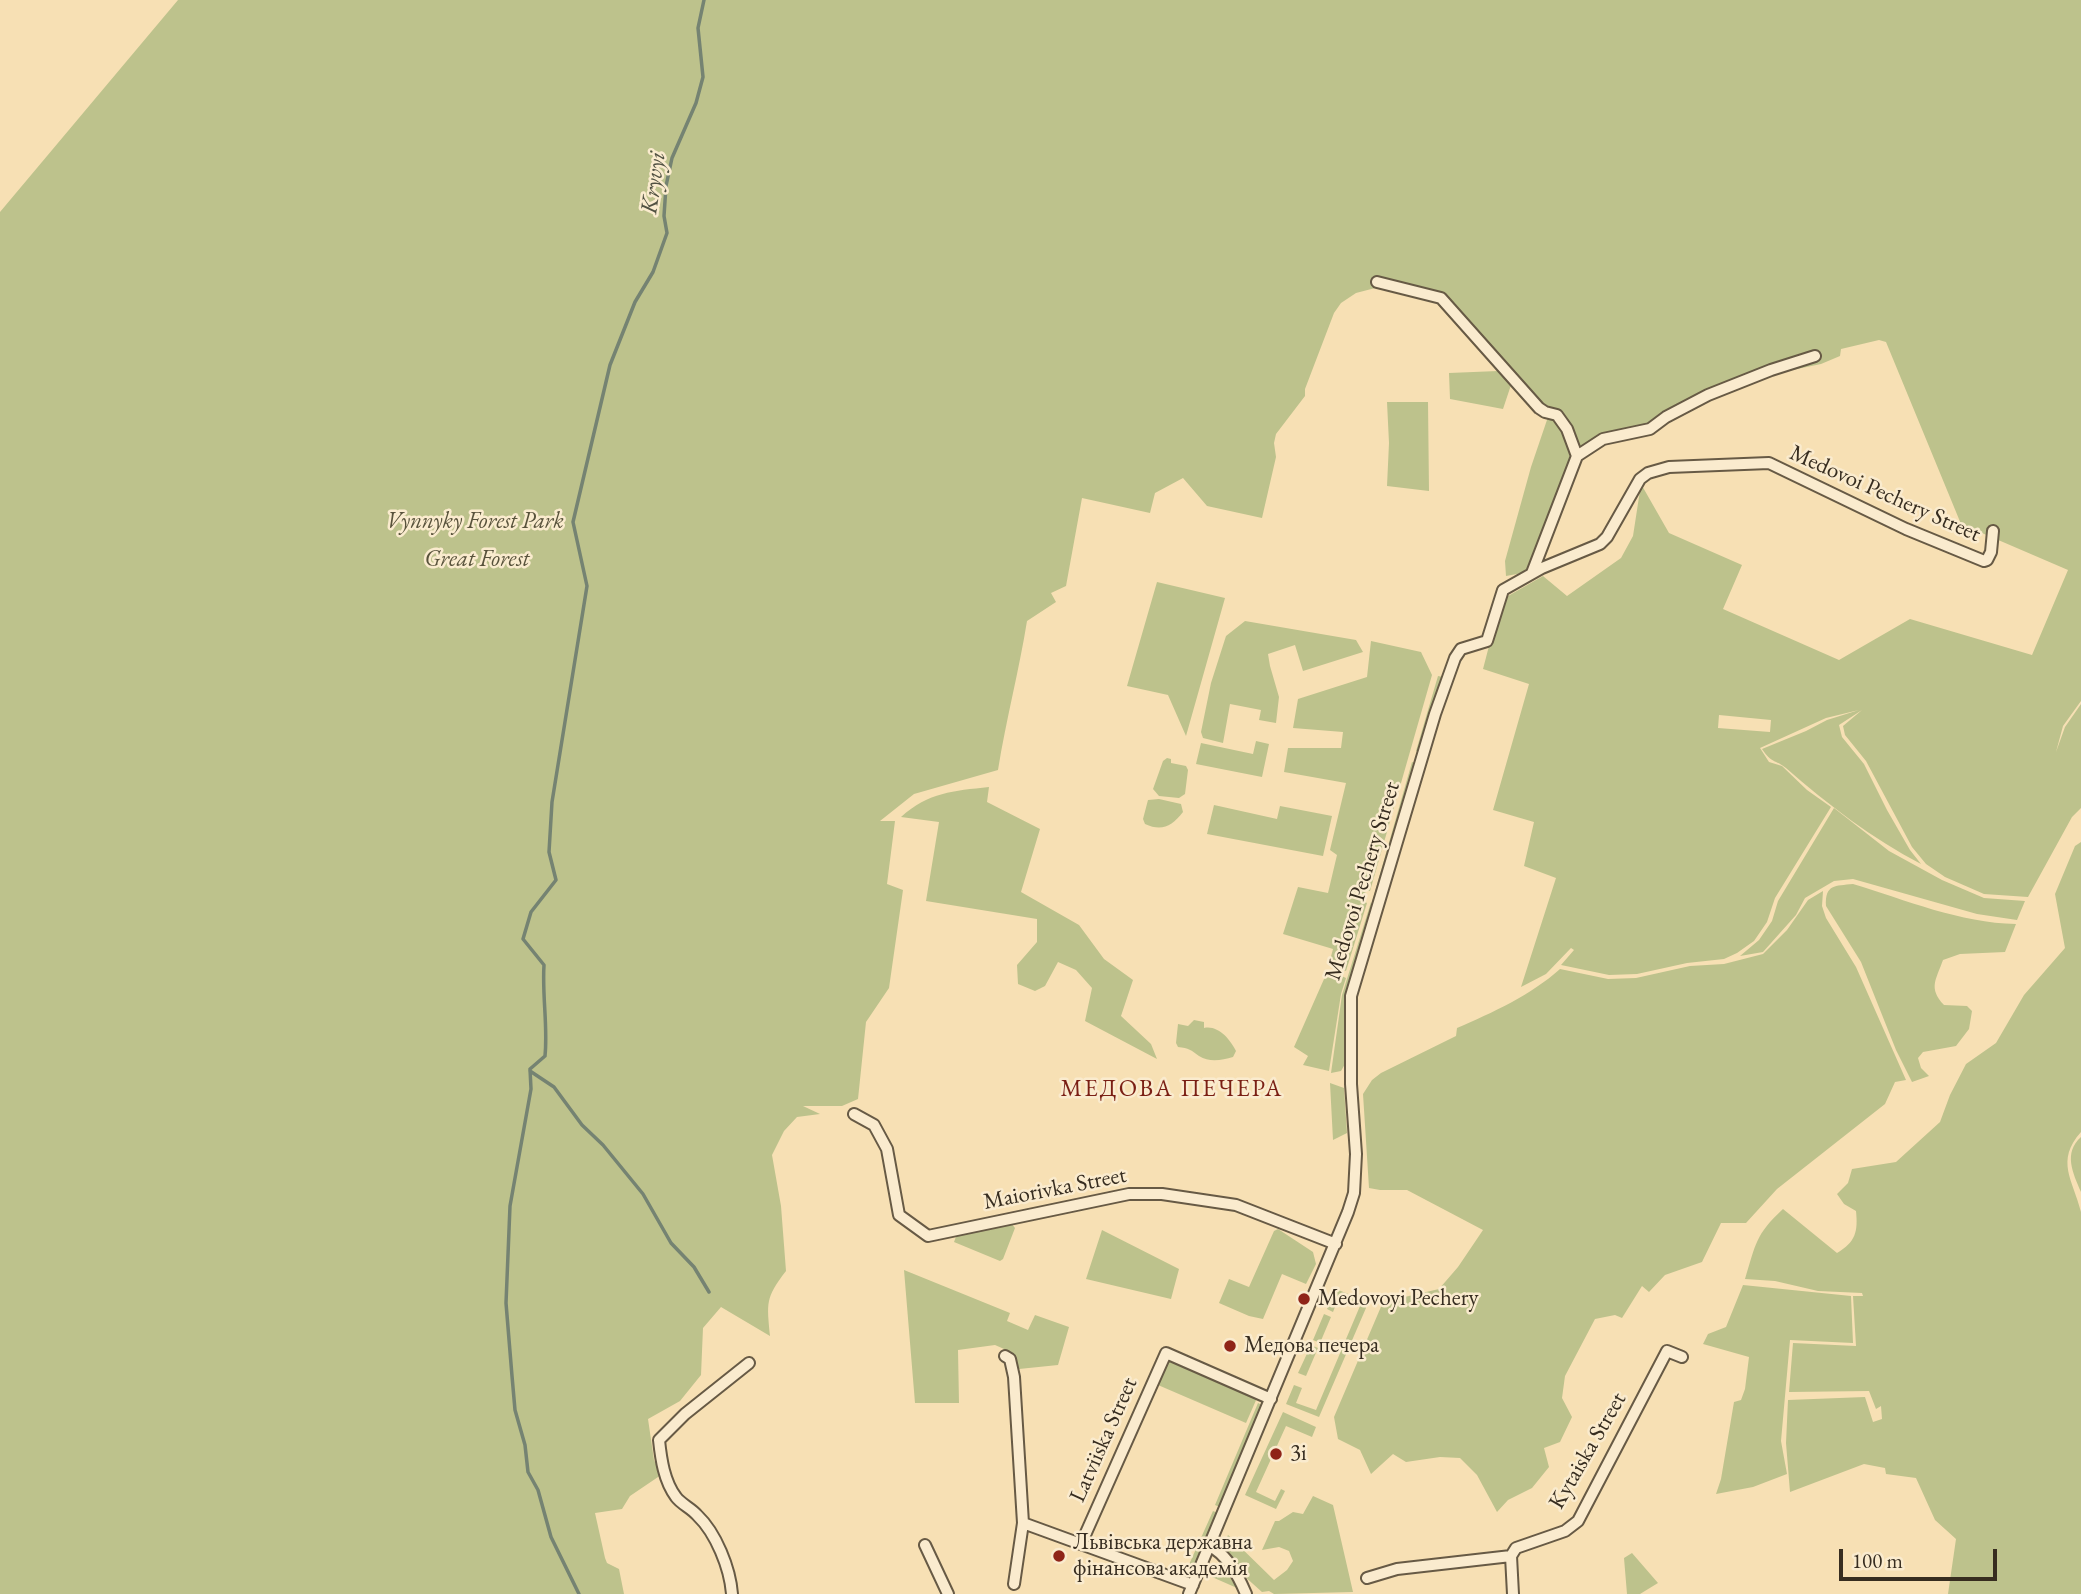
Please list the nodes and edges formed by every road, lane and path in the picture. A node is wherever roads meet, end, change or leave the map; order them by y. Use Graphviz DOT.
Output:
graph roads {
  1 [pos="1377,282"];
  2 [pos="1815,356"];
  3 [pos="1577,456"];
  4 [pos="1993,531"];
  5 [pos="1532,573"];
  6 [pos="853,1114"];
  7 [pos="1336,1244"];
  8 [pos="1005,1356"];
  9 [pos="1682,1357"];
  10 [pos="749,1363"];
  11 [pos="1271,1399"];
  12 [pos="1023,1523"];
  13 [pos="1081,1544"];
  14 [pos="925,1545"];
  15 [pos="1209,1546"];
  16 [pos="1511,1556"];
  17 [pos="1367,1578"];
  18 [pos="1014,1584"];
  19 [pos="1191,1590"];
  20 [pos="732,1594"];
  21 [pos="948,1594"];
  22 [pos="1245,1594"];
  23 [pos="1513,1594"];
  1 -- 3 [label="street"];
  2 -- 3 [label="street"];
  3 -- 5 [label="street"];
  4 -- 5 [label="street, Medovoi Pechery Street"];
  5 -- 7 [label="street, Medovoi Pechery Street"];
  6 -- 7 [label="street, Maiorivka Street"];
  7 -- 11 [label="street, Medovoi Pechery Street"];
  8 -- 12 [label="street"];
  9 -- 16 [label="street, Kytaiska Street"];
  10 -- 20 [label="street"];
  11 -- 13 [label="street, Latviiska Street"];
  11 -- 15 [label="street, Medovoi Pechery Street"];
  12 -- 13 [label="street"];
  12 -- 18 [label="street"];
  13 -- 19 [label="street"];
  14 -- 21 [label="street"];
  15 -- 19 [label="street, Medovoi Pechery Street"];
  15 -- 22 [label="street"];
  16 -- 17 [label="street, Kytaiska Street"];
  16 -- 23 [label="street"];
}
